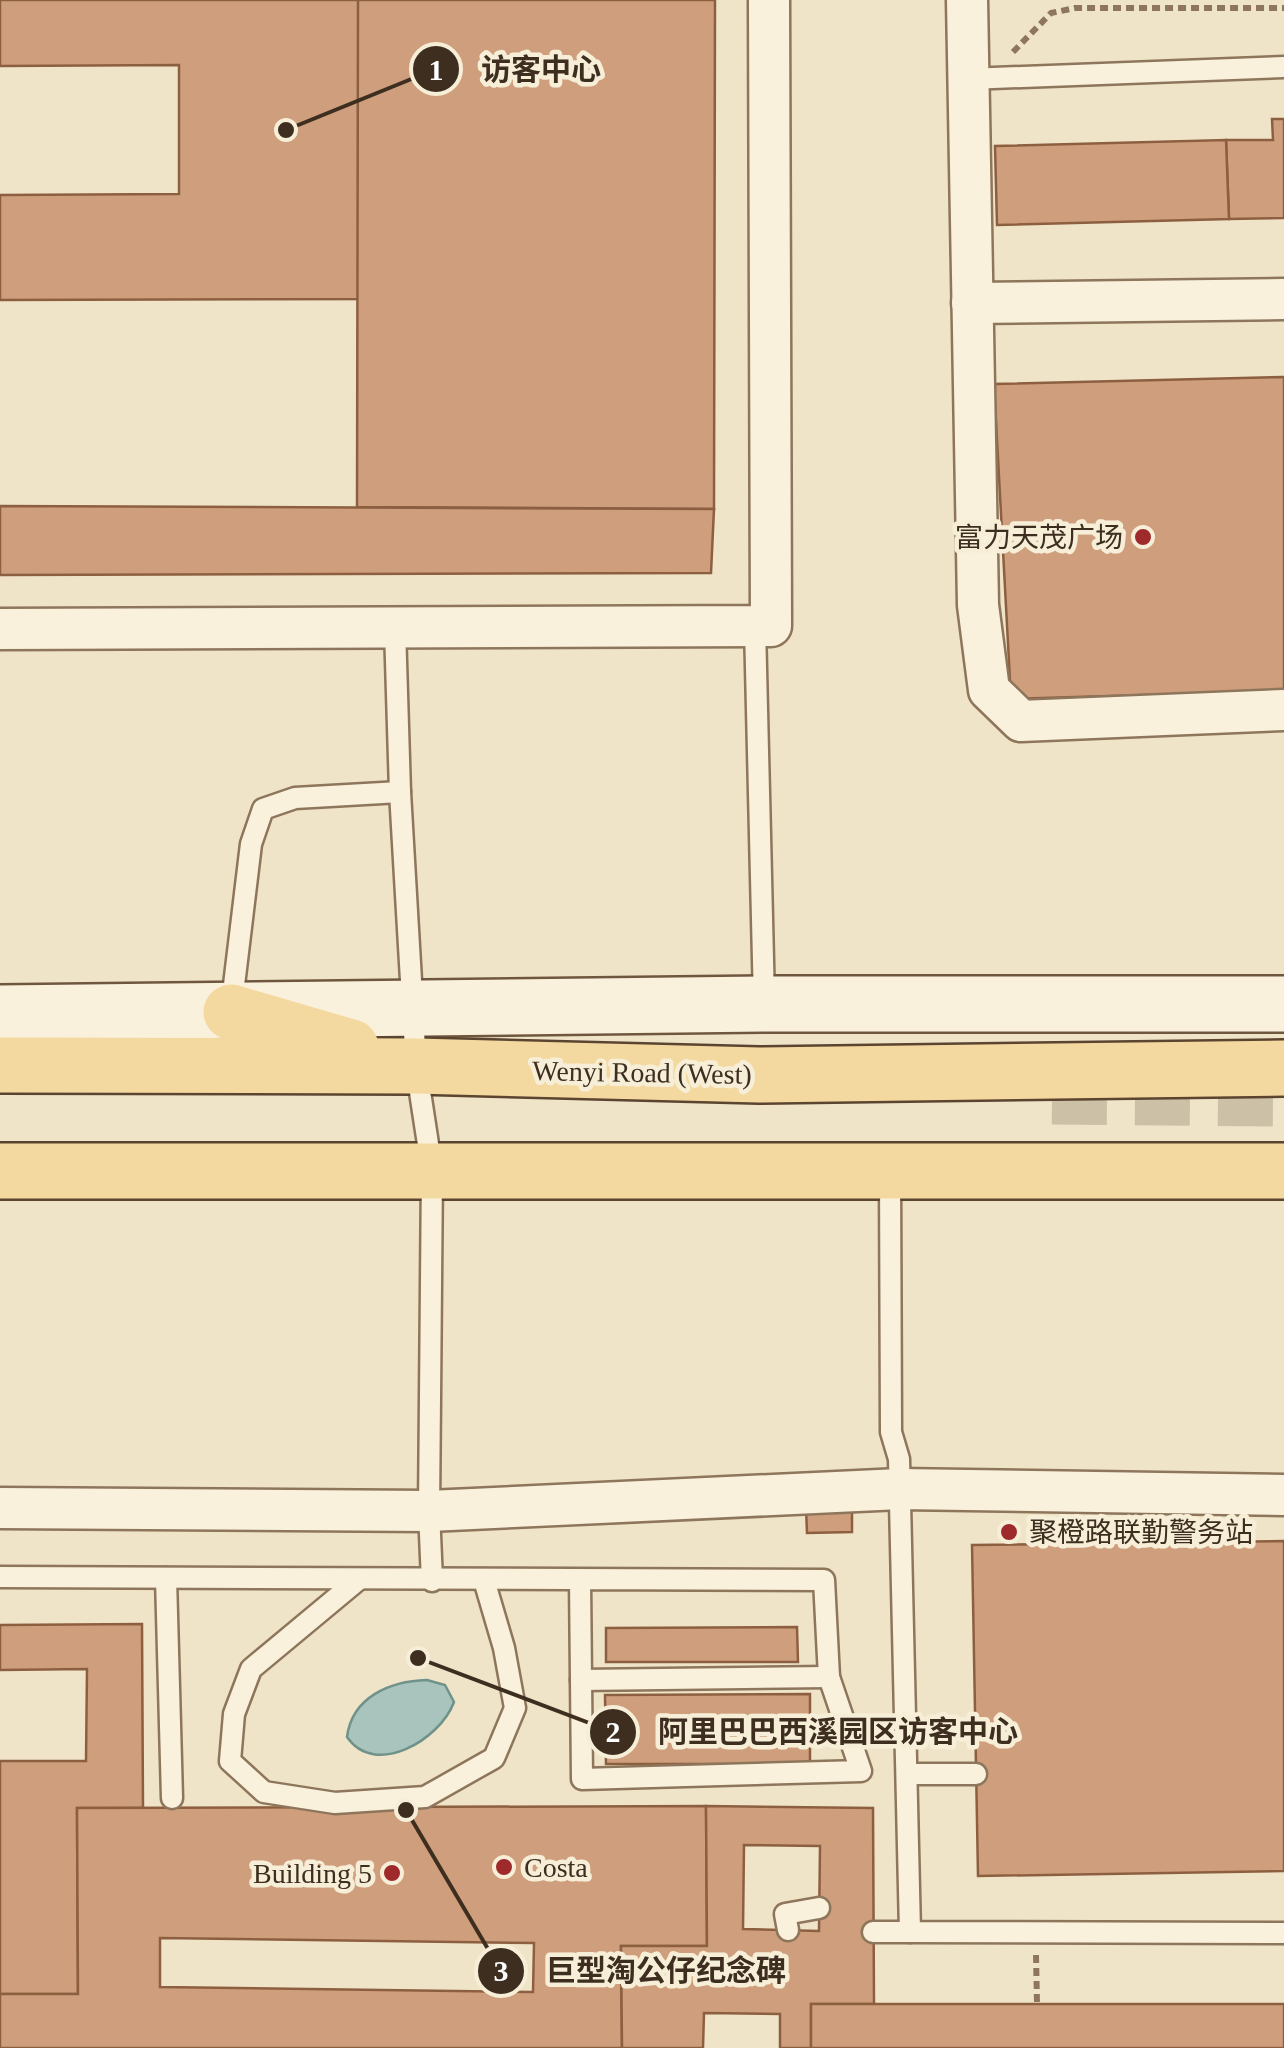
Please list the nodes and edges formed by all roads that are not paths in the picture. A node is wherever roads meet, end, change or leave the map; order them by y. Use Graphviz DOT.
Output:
graph roads {
  1 [pos="769,0"];
  2 [pos="967,0"];
  3 [pos="1284,67"];
  4 [pos="978,79"];
  5 [pos="1284,299"];
  6 [pos="972,304"];
  7 [pos="755,626"];
  8 [pos="395,628"];
  9 [pos="0,629"];
  10 [pos="1284,710"];
  11 [pos="400,792"];
  12 [pos="764,1004"];
  13 [pos="1284,1004"];
  14 [pos="413,1010"];
  15 [pos="0,1013"];
  16 [pos="214,1036"];
  17 [pos="0,1065"];
  18 [pos="416,1066"];
  19 [pos="1284,1068"];
  20 [pos="432,1170"];
  21 [pos="0,1171"];
  22 [pos="890,1171"];
  23 [pos="1284,1172"];
  24 [pos="900,1489"];
  25 [pos="1284,1495"];
  26 [pos="0,1508"];
  27 [pos="429,1511"];
  28 [pos="0,1577"];
  29 [pos="166,1578"];
  30 [pos="358,1580"];
  31 [pos="484,1580"];
  32 [pos="580,1580"];
  33 [pos="432,1581"];
  34 [pos="829,1677"];
  35 [pos="581,1680"];
  36 [pos="907,1774"];
  37 [pos="976,1774"];
  38 [pos="172,1798"];
  39 [pos="819,1908"];
  40 [pos="788,1930"];
  41 [pos="874,1932"];
  42 [pos="910,1932"];
  43 [pos="1284,1933"];
  1 -- 7 [label="street"];
  2 -- 4 [label="street"];
  3 -- 4 [label="lane"];
  4 -- 6 [label="street"];
  5 -- 6 [label="street"];
  6 -- 10 [label="street"];
  7 -- 8 [label="street"];
  7 -- 12 [label="lane"];
  8 -- 9 [label="street"];
  8 -- 11 [label="lane"];
  11 -- 14 [label="lane"];
  11 -- 16 [label="lane"];
  12 -- 13 [label="main road"];
  12 -- 14 [label="main road"];
  14 -- 16 [label="main road"];
  14 -- 18 [label="lane"];
  15 -- 16 [label="main road"];
  16 -- 17 [label="main road, Wenyi Road (West)"];
  16 -- 18 [label="main road, Wenyi Road (West)"];
  18 -- 19 [label="main road, Wenyi Road (West)"];
  18 -- 20 [label="lane"];
  20 -- 21 [label="main road"];
  20 -- 22 [label="main road"];
  20 -- 27 [label="lane"];
  22 -- 23 [label="main road"];
  22 -- 24 [label="lane"];
  24 -- 25 [label="street"];
  24 -- 27 [label="street"];
  24 -- 36 [label="lane"];
  26 -- 27 [label="street"];
  27 -- 33 [label="lane"];
  28 -- 29 [label="lane"];
  29 -- 30 [label="lane"];
  29 -- 38 [label="lane"];
  30 -- 31 [label="lane"];
  30 -- 33 [label="lane"];
  31 -- 32 [label="lane"];
  31 -- 33 [label="lane"];
  32 -- 34 [label="lane"];
  32 -- 35 [label="lane"];
  34 -- 35 [label="lane"];
  34 -- 35 [label="lane"];
  36 -- 37 [label="lane"];
  36 -- 42 [label="lane"];
  39 -- 40 [label="lane"];
  41 -- 42 [label="lane"];
  42 -- 43 [label="lane"];
}
